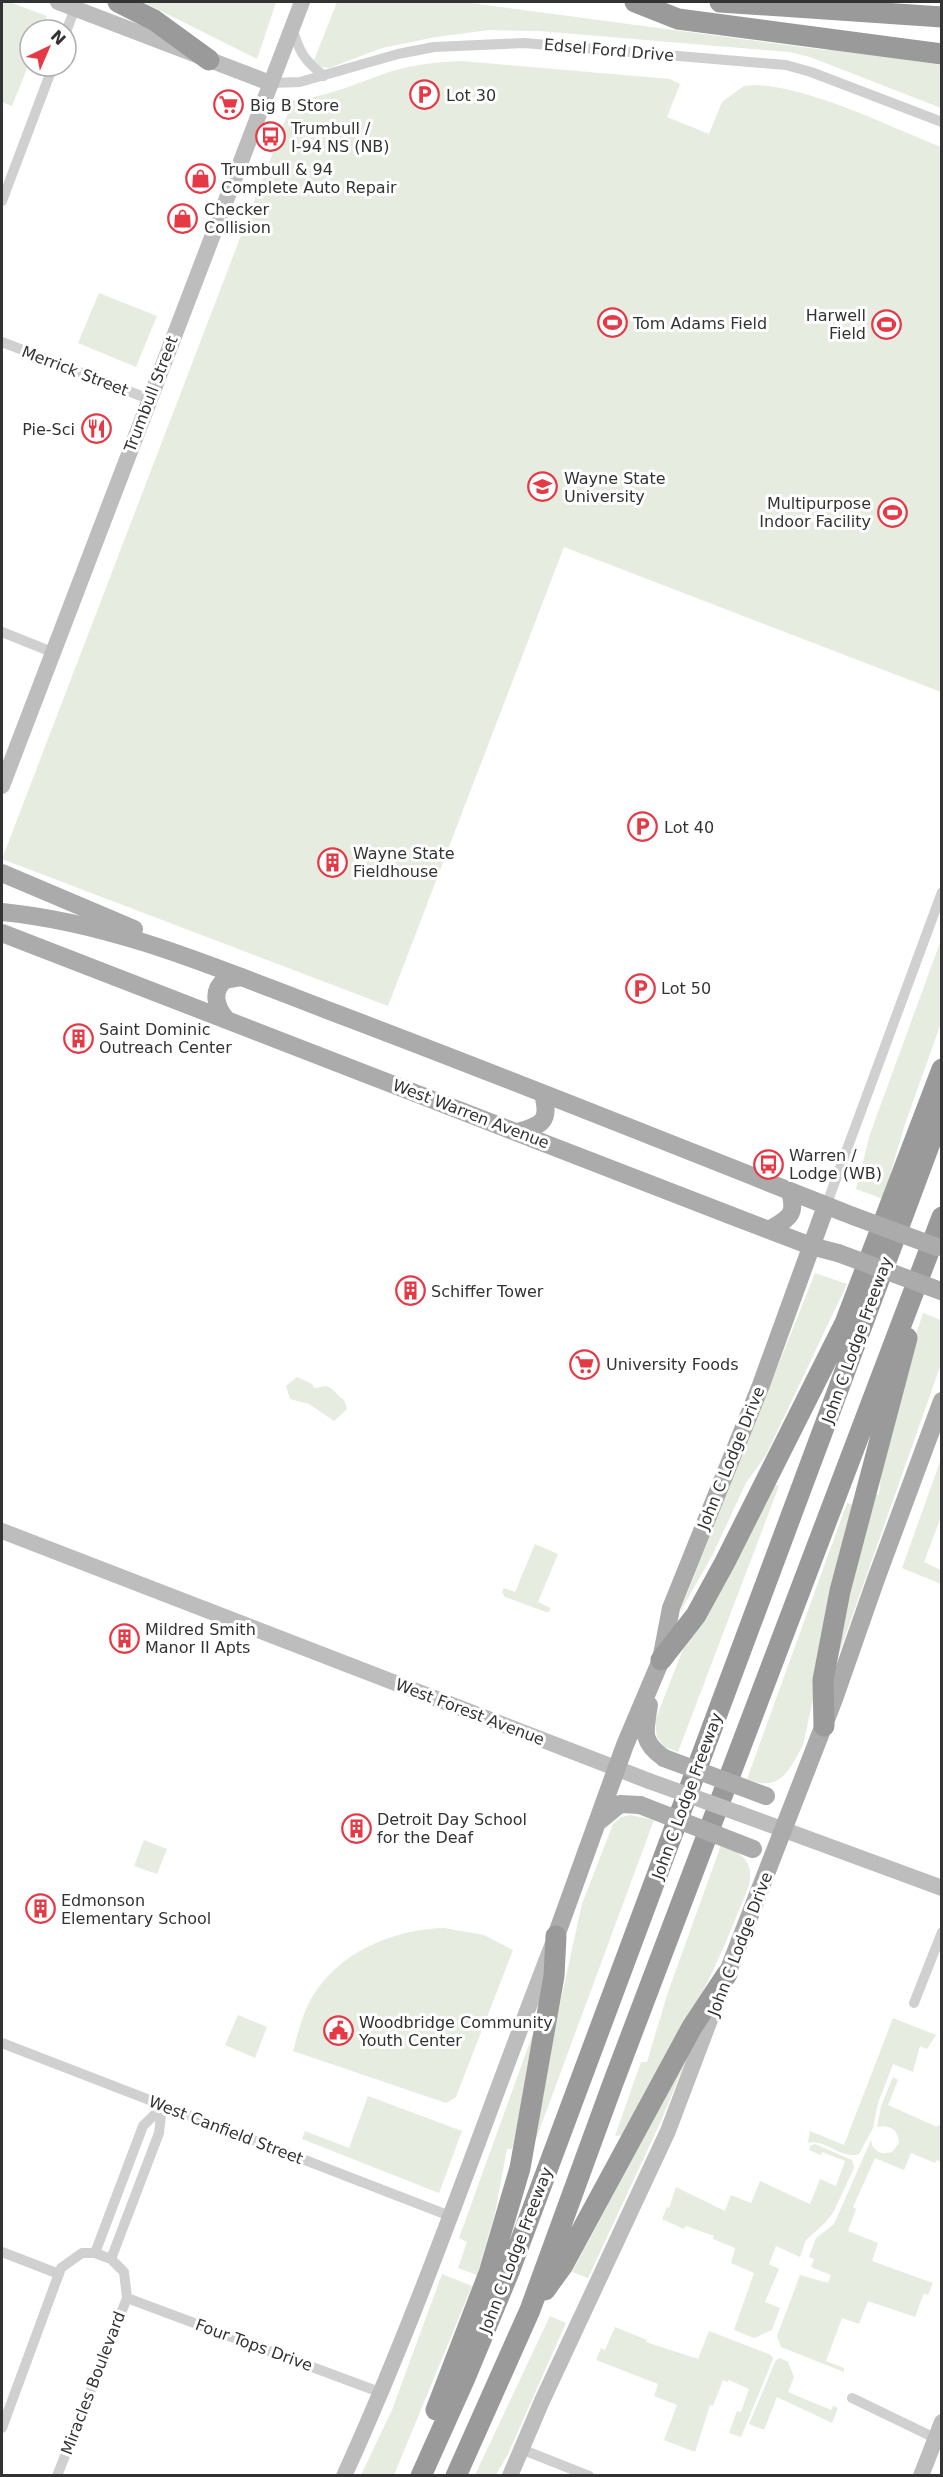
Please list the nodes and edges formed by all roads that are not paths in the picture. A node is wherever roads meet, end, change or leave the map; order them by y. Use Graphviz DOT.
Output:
graph roads {
  1 [pos="58,2"];
  2 [pos="118,2"];
  3 [pos="302,2"];
  4 [pos="635,2"];
  5 [pos="720,2"];
  6 [pos="75,8"];
  7 [pos="942,17"];
  8 [pos="71,18"];
  9 [pos="292,26"];
  10 [pos="942,54"];
  11 [pos="209,60"];
  12 [pos="324,76"];
  13 [pos="48,78"];
  14 [pos="270,83"];
  15 [pos="942,122"];
  16 [pos="2,201"];
  17 [pos="2,342"];
  18 [pos="149,399"];
  19 [pos="2,632"];
  20 [pos="52,652"];
  21 [pos="2,786"];
  22 [pos="2,873"];
  23 [pos="942,892"];
  24 [pos="2,912"];
  25 [pos="2,933"];
  26 [pos="222,970"];
  27 [pos="242,977"];
  28 [pos="226,1019"];
  29 [pos="942,1069"];
  30 [pos="543,1094"];
  31 [pos="942,1111"];
  32 [pos="518,1132"];
  33 [pos="790,1192"];
  34 [pos="826,1206"];
  35 [pos="942,1217"];
  36 [pos="769,1230"];
  37 [pos="812,1246"];
  38 [pos="942,1248"];
  39 [pos="941,1291"];
  40 [pos="906,1309"];
  41 [pos="942,1401"];
  42 [pos="2,1531"];
  43 [pos="661,1660"];
  44 [pos="653,1680"];
  45 [pos="824,1726"];
  46 [pos="617,1769"];
  47 [pos="802,1778"];
  48 [pos="597,1824"];
  49 [pos="784,1828"];
  50 [pos="763,1882"];
  51 [pos="942,1888"];
  52 [pos="942,1932"];
  53 [pos="556,1936"];
  54 [pos="727,1974"];
  55 [pos="914,2003"];
  56 [pos="2,2043"];
  57 [pos="162,2107"];
  58 [pos="450,2216"];
  59 [pos="2,2252"];
  60 [pos="95,2253"];
  61 [pos="111,2259"];
  62 [pos="59,2274"];
  63 [pos="127,2298"];
  64 [pos="530,2310"];
  65 [pos="382,2393"];
  66 [pos="852,2398"];
  67 [pos="2,2428"];
  68 [pos="940,2434"];
  69 [pos="521,2449"];
  70 [pos="57,2475"];
  71 [pos="344,2475"];
  72 [pos="416,2475"];
  73 [pos="421,2475"];
  74 [pos="456,2475"];
  75 [pos="510,2475"];
  76 [pos="590,2475"];
  77 [pos="921,2475"];
  1 -- 6 [label="street"];
  2 -- 11 [label="highway"];
  3 -- 9 [label="street, Trumbull Street"];
  4 -- 10 [label="highway"];
  5 -- 7 [label="highway"];
  6 -- 8 [label="street"];
  6 -- 11 [label="street"];
  9 -- 12 [label="street"];
  9 -- 14 [label="street, Trumbull Street"];
  11 -- 14 [label="street"];
  12 -- 14 [label="street, Edsel Ford Drive"];
  12 -- 15 [label="street, Edsel Ford Drive"];
  13 -- 16 [label="street"];
  14 -- 18 [label="street, Trumbull Street"];
  17 -- 18 [label="street, Merrick Street"];
  18 -- 20 [label="street, Trumbull Street"];
  19 -- 20 [label="street"];
  20 -- 21 [label="street, Trumbull Street"];
  22 -- 26 [label="main road"];
  23 -- 34 [label="street"];
  24 -- 26 [label="main road"];
  25 -- 28 [label="main road, West Warren Avenue"];
  26 -- 27 [label="main road"];
  27 -- 28 [label="main road"];
  27 -- 30 [label="main road"];
  28 -- 32 [label="main road, West Warren Avenue"];
  29 -- 43 [label="highway"];
  30 -- 32 [label="main road"];
  30 -- 33 [label="main road"];
  31 -- 73 [label="highway, John C Lodge Freeway"];
  32 -- 36 [label="main road, West Warren Avenue"];
  33 -- 34 [label="main road"];
  33 -- 36 [label="main road"];
  34 -- 37 [label="main road"];
  34 -- 38 [label="main road, bridge"];
  35 -- 40 [label="highway, John C Lodge Freeway"];
  36 -- 37 [label="main road, West Warren Avenue"];
  37 -- 39 [label="main road, West Warren Avenue, bridge"];
  37 -- 43 [label="main road, John C Lodge Drive"];
  40 -- 45 [label="highway"];
  40 -- 64 [label="highway, John C Lodge Freeway"];
  41 -- 45 [label="main road, John C Lodge Drive"];
  42 -- 46 [label="street, West Forest Avenue"];
  43 -- 44 [label="main road, John C Lodge Drive"];
  44 -- 46 [label="main road, John C Lodge Drive"];
  44 -- 47 [label="main road, bridge"];
  45 -- 47 [label="main road, John C Lodge Drive"];
  46 -- 48 [label="main road, John C Lodge Drive"];
  46 -- 49 [label="street, West Forest Avenue, bridge"];
  47 -- 49 [label="main road, John C Lodge Drive"];
  48 -- 50 [label="main road, bridge"];
  48 -- 53 [label="main road, John C Lodge Drive"];
  49 -- 50 [label="main road, John C Lodge Drive"];
  49 -- 51 [label="street, West Forest Avenue"];
  50 -- 54 [label="main road, John C Lodge Drive"];
  52 -- 55 [label="street"];
  53 -- 58 [label="street, John C Lodge Drive"];
  53 -- 72 [label="highway"];
  54 -- 64 [label="highway"];
  54 -- 69 [label="street, John C Lodge Drive"];
  56 -- 57 [label="street, West Canfield Street"];
  57 -- 58 [label="street, West Canfield Street"];
  57 -- 60 [label="street"];
  57 -- 61 [label="street"];
  58 -- 65 [label="street, John C Lodge Drive"];
  59 -- 62 [label="street"];
  60 -- 61 [label="street"];
  60 -- 62 [label="street"];
  61 -- 63 [label="street, Miracles Boulevard"];
  62 -- 67 [label="street"];
  63 -- 65 [label="street, Four Tops Drive"];
  63 -- 70 [label="street, Miracles Boulevard"];
  64 -- 74 [label="highway, John C Lodge Freeway"];
  65 -- 71 [label="street, John C Lodge Drive"];
  66 -- 68 [label="street"];
  68 -- 77 [label="street"];
  69 -- 75 [label="street, John C Lodge Drive"];
  69 -- 76 [label="street"];
}
